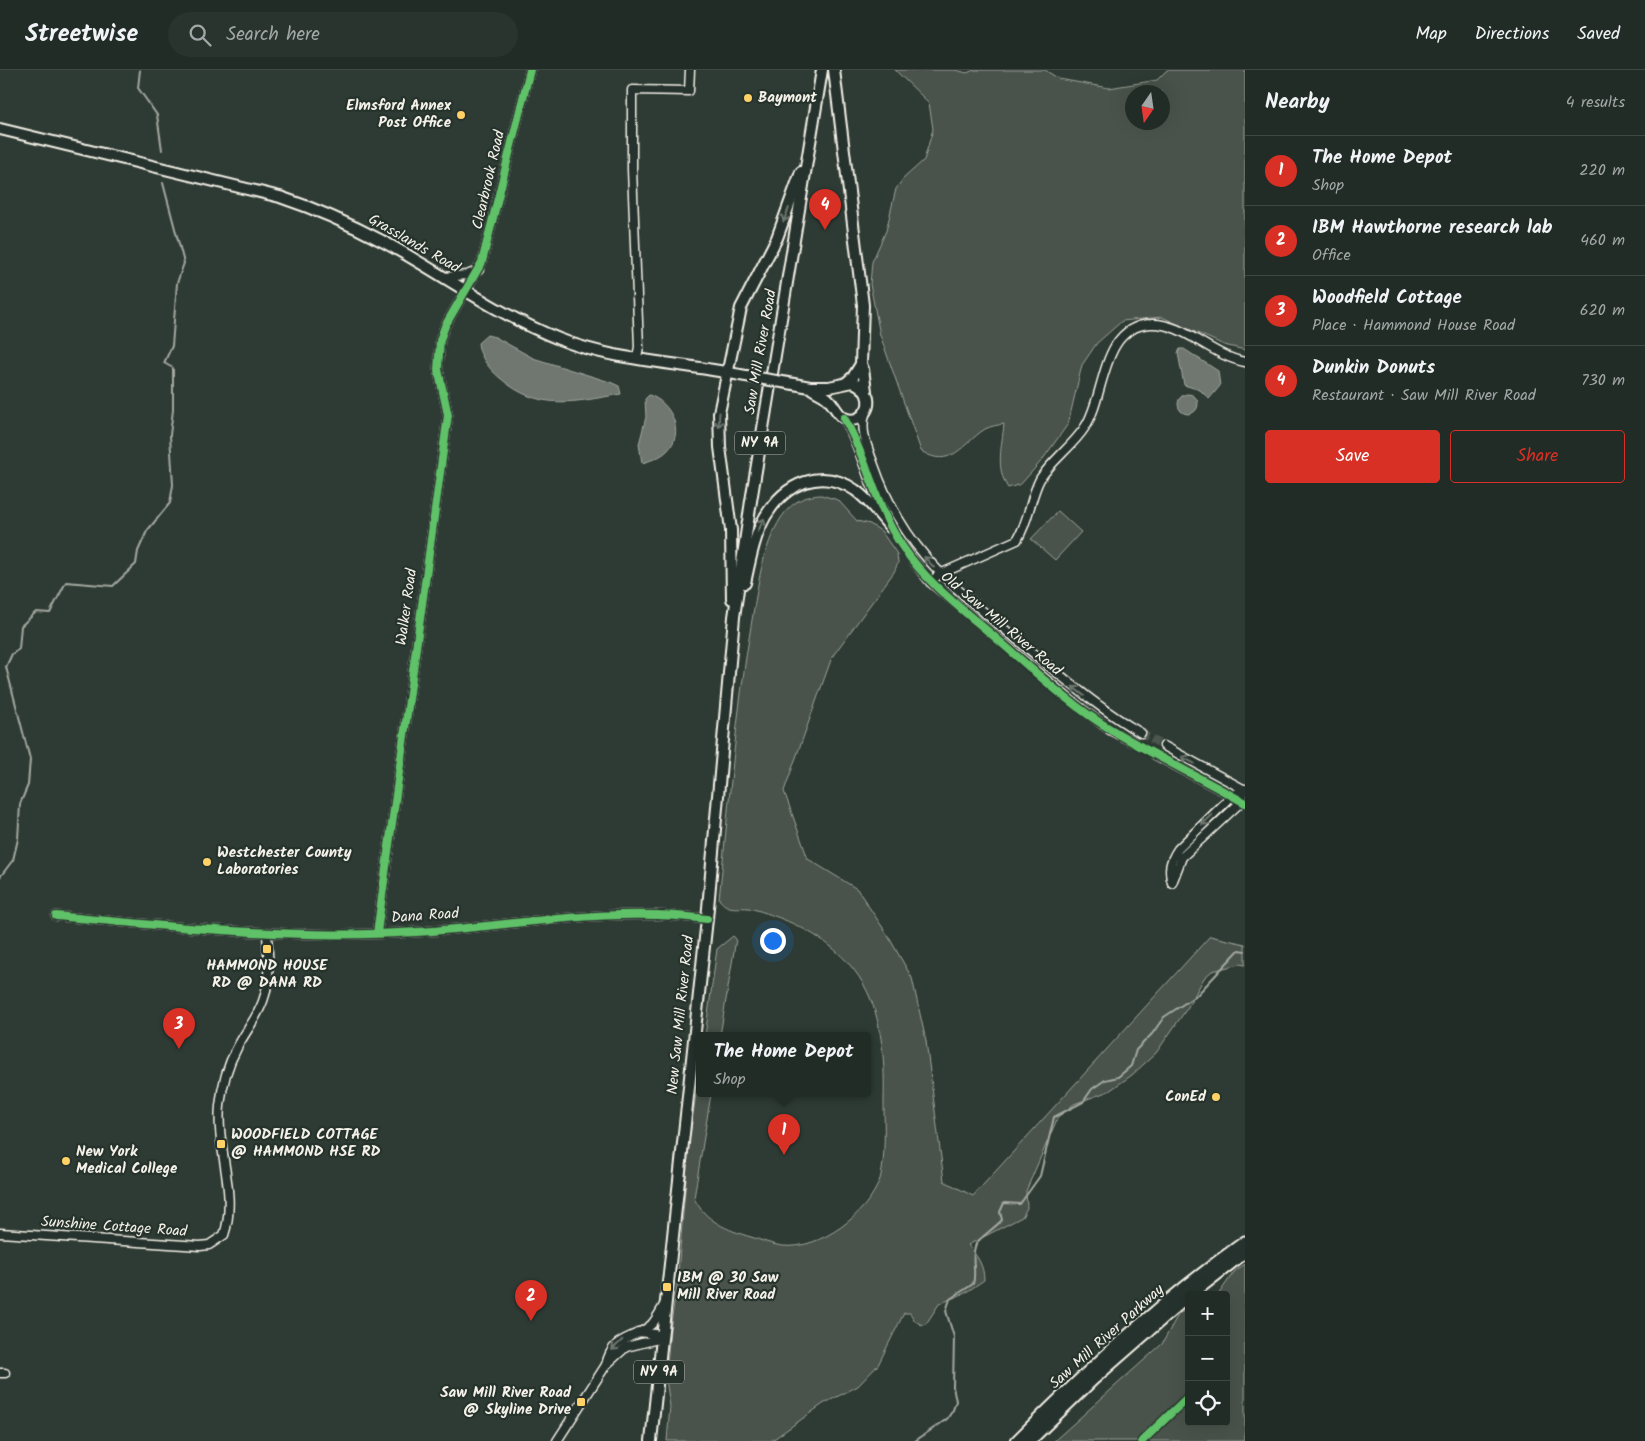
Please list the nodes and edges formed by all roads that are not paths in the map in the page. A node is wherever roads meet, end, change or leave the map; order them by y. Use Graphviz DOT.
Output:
graph roads {
  1 [pos="530,70"];
  2 [pos="690,70"];
  3 [pos="822,70"];
  4 [pos="834,70"];
  5 [pos="819,89"];
  6 [pos="838,100"];
  7 [pos="815,118"];
  8 [pos="0,129"];
  9 [pos="478,270"];
  10 [pos="441,277"];
  11 [pos="466,293"];
  12 [pos="637,358"];
  13 [pos="1245,362"];
  14 [pos="860,364"];
  15 [pos="728,372"];
  16 [pos="842,383"];
  17 [pos="810,387"];
  18 [pos="866,391"];
  19 [pos="832,404"];
  20 [pos="865,414"];
  21 [pos="844,418"];
  22 [pos="890,526"];
  23 [pos="940,574"];
  24 [pos="930,582"];
  25 [pos="732,640"];
  26 [pos="1141,733"];
  27 [pos="1133,742"];
  28 [pos="1164,746"];
  29 [pos="1155,755"];
  30 [pos="1245,789"];
  31 [pos="1232,796"];
  32 [pos="1244,802"];
  33 [pos="56,916"];
  34 [pos="707,919"];
  35 [pos="267,933"];
  36 [pos="377,933"];
  37 [pos="0,1235"];
  38 [pos="1245,1241"];
  39 [pos="1245,1252"];
  40 [pos="1194,1291"];
  41 [pos="1185,1298"];
  42 [pos="666,1303"];
  43 [pos="637,1332"];
  44 [pos="662,1338"];
  45 [pos="606,1365"];
  46 [pos="557,1441"];
  47 [pos="652,1441"];
  48 [pos="1017,1441"];
  49 [pos="1029,1441"];
  1 -- 9 [label="street, Clearbrook Road"];
  2 -- 12 [label="street"];
  3 -- 5 [label="main road, Saw Mill River Road / NY 9A"];
  4 -- 6 [label="main road"];
  5 -- 6 [label="main road"];
  5 -- 7 [label="main road, Saw Mill River Road / NY 9A"];
  6 -- 14 [label="main road"];
  7 -- 15 [label="main road, one-way"];
  7 -- 25 [label="main road, Saw Mill River Road / NY 9A"];
  8 -- 10 [label="main road, Grasslands Road"];
  9 -- 10 [label="street"];
  9 -- 11 [label="street, Clearbrook Road"];
  10 -- 11 [label="main road, Grasslands Road"];
  11 -- 12 [label="main road, Grasslands Road"];
  11 -- 36 [label="street, Walker Road"];
  12 -- 15 [label="main road, Grasslands Road"];
  13 -- 23 [label="street"];
  14 -- 16 [label="main road"];
  14 -- 18 [label="main road, Old Saw Mill River Road"];
  15 -- 17 [label="main road, Grasslands Road, bridge"];
  15 -- 25 [label="main road, one-way"];
  16 -- 17 [label="main road"];
  16 -- 18 [label="main road"];
  16 -- 19 [label="main road"];
  17 -- 19 [label="main road, Old Saw Mill River Road"];
  18 -- 20 [label="main road, Old Saw Mill River Road"];
  19 -- 21 [label="main road, Old Saw Mill River Road"];
  20 -- 21 [label="main road"];
  23 -- 20 [label="street, Old Saw Mill River Road, one-way"];
  21 -- 22 [label="street, Old Saw Mill River Road"];
  22 -- 24 [label="street, Old Saw Mill River Road"];
  25 -- 22 [label="main road, one-way"];
  23 -- 24 [label="street"];
  26 -- 23 [label="street, Old Saw Mill River Road, one-way"];
  24 -- 27 [label="street, Old Saw Mill River Road"];
  25 -- 34 [label="main road, New Saw Mill River Road / NY 9A"];
  30 -- 28 [label="street, one-way"];
  29 -- 31 [label="street"];
  30 -- 31 [label="street"];
  30 -- 32 [label="street"];
  31 -- 32 [label="street"];
  31 -- 32 [label="street, one-way"];
  33 -- 35 [label="street, Dana Road"];
  34 -- 36 [label="street, Dana Road"];
  34 -- 42 [label="main road, New Saw Mill River Road / NY 9A"];
  35 -- 36 [label="street, Dana Road"];
  35 -- 37 [label="street, Sunshine Cottage Road"];
  38 -- 48 [label="highway, Saw Mill River Parkway"];
  39 -- 40 [label="highway, Saw Mill River Parkway"];
  41 -- 49 [label="highway, Saw Mill River Parkway"];
  42 -- 43 [label="street"];
  42 -- 44 [label="main road, NY 9A"];
  43 -- 44 [label="street"];
  43 -- 45 [label="street, one-way"];
  44 -- 45 [label="street"];
  44 -- 47 [label="main road, NY 9A"];
  45 -- 46 [label="street"];
}
